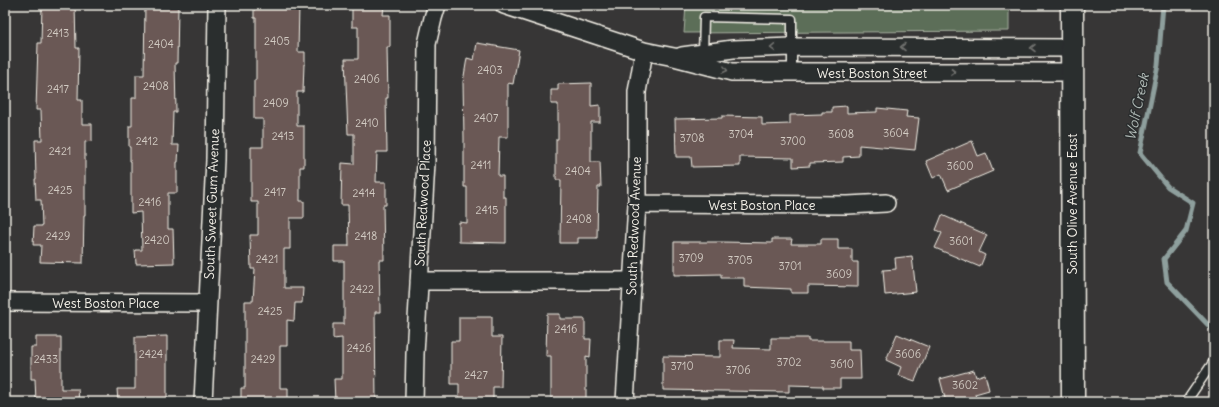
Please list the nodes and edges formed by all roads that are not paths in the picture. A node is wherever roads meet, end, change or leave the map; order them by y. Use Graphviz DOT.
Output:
graph roads {
  1 [pos="216,5"];
  2 [pos="437,5"];
  3 [pos="504,5"];
  4 [pos="1072,5"];
  5 [pos="792,47"];
  6 [pos="1072,48"];
  7 [pos="644,51"];
  8 [pos="703,59"];
  9 [pos="1072,72"];
  10 [pos="792,73"];
  11 [pos="886,203"];
  12 [pos="637,204"];
  13 [pos="419,281"];
  14 [pos="633,281"];
  15 [pos="5,302"];
  16 [pos="207,303"];
  17 [pos="1214,361"];
  18 [pos="204,402"];
  19 [pos="414,402"];
  20 [pos="624,402"];
  21 [pos="1073,402"];
  22 [pos="1186,402"];
  1 -- 16 [label="street, South Sweet Gum Avenue"];
  2 -- 13 [label="street, South Redwood Place"];
  3 -- 7 [label="street, West Boston Street"];
  4 -- 6 [label="street, South Olive Avenue East"];
  6 -- 5 [label="street, West Boston Street, one-way"];
  5 -- 8 [label="street, West Boston Street, one-way"];
  5 -- 8 [label="lane"];
  5 -- 10 [label="lane"];
  6 -- 9 [label="street, South Olive Avenue East"];
  7 -- 8 [label="street, West Boston Street"];
  7 -- 12 [label="street, South Redwood Avenue"];
  8 -- 10 [label="street, West Boston Street, one-way"];
  10 -- 9 [label="street, West Boston Street, one-way"];
  9 -- 21 [label="street, South Olive Avenue East"];
  11 -- 12 [label="street, West Boston Place"];
  12 -- 14 [label="street, South Redwood Avenue"];
  13 -- 14 [label="street"];
  13 -- 19 [label="street, South Redwood Place"];
  14 -- 20 [label="street, South Redwood Avenue"];
  15 -- 16 [label="street, West Boston Place"];
  16 -- 18 [label="street, South Sweet Gum Avenue"];
  17 -- 22 [label="lane"];
}
